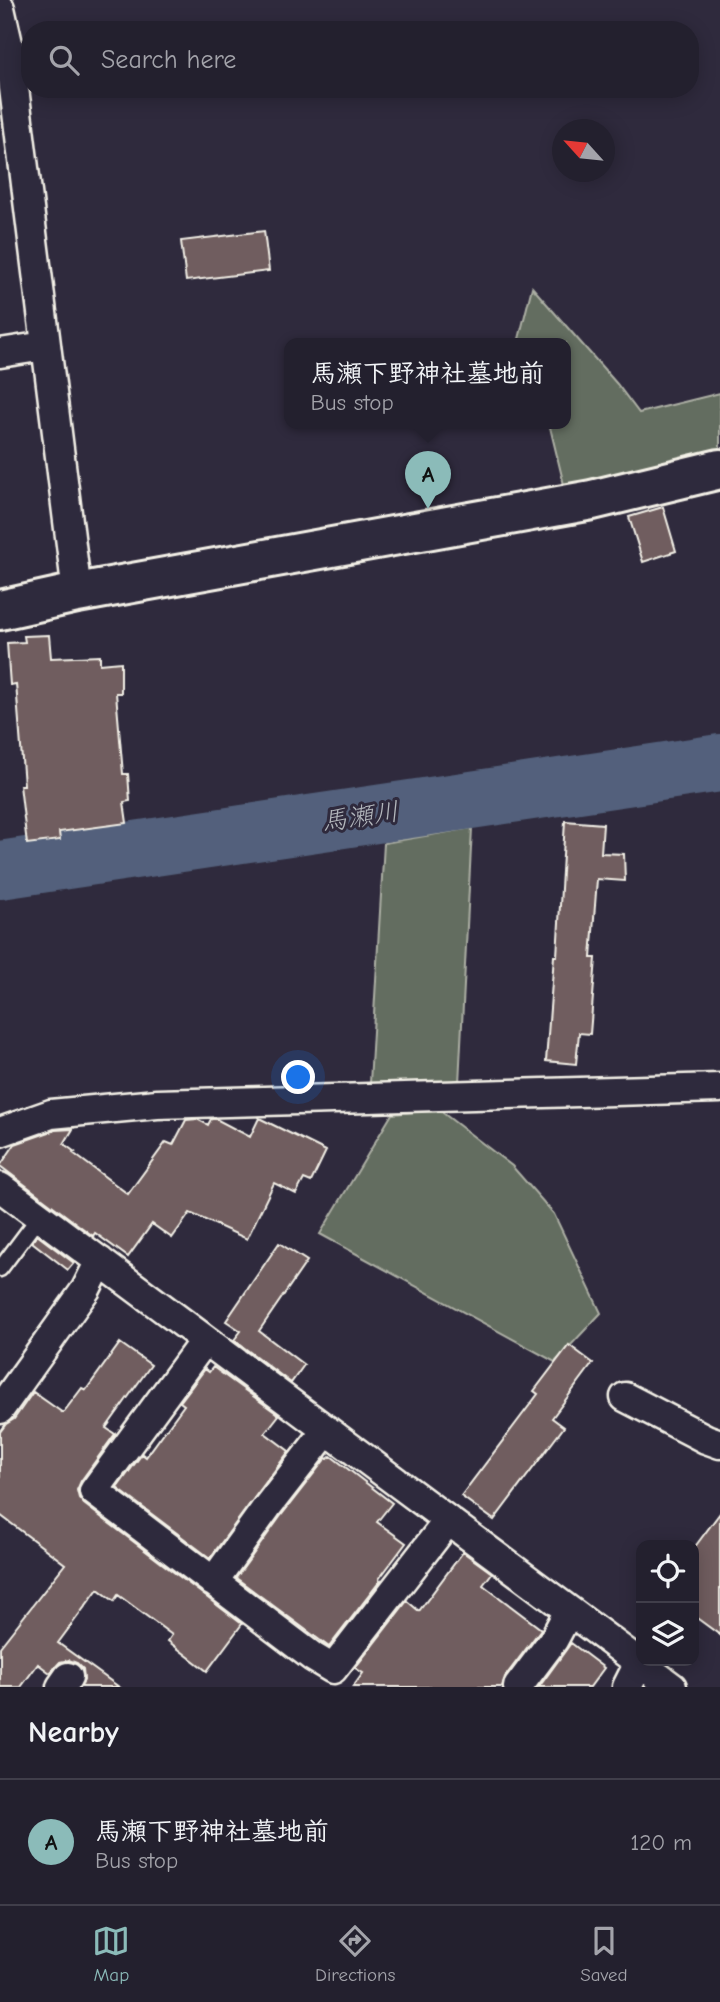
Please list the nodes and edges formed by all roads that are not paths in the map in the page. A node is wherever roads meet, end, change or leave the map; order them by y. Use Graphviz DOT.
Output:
graph roads {
  1 [pos="0,8"];
  2 [pos="46,346"];
  3 [pos="0,353"];
  4 [pos="720,469"];
  5 [pos="77,593"];
  6 [pos="0,610"];
  7 [pos="720,1088"];
  8 [pos="0,1132"];
  9 [pos="0,1187"];
  10 [pos="39,1217"];
  11 [pos="100,1261"];
  12 [pos="0,1269"];
  13 [pos="205,1340"];
  14 [pos="625,1397"];
  15 [pos="0,1409"];
  16 [pos="327,1430"];
  17 [pos="720,1444"];
  18 [pos="448,1521"];
  19 [pos="213,1582"];
  20 [pos="569,1611"];
  21 [pos="633,1675"];
  22 [pos="518,1687"];
  23 [pos="672,1687"];
  1 -- 2 [label="street"];
  2 -- 3 [label="street"];
  2 -- 5 [label="street"];
  4 -- 5 [label="street"];
  5 -- 6 [label="street"];
  7 -- 8 [label="street"];
  9 -- 10 [label="street"];
  10 -- 11 [label="street"];
  10 -- 12 [label="lane"];
  11 -- 13 [label="street"];
  11 -- 15 [label="street"];
  13 -- 16 [label="street"];
  13 -- 19 [label="street"];
  14 -- 17 [label="street"];
  16 -- 18 [label="street"];
  16 -- 19 [label="street"];
  18 -- 19 [label="street"];
  18 -- 20 [label="street"];
  20 -- 21 [label="street"];
  20 -- 22 [label="street"];
  21 -- 23 [label="street"];
}
